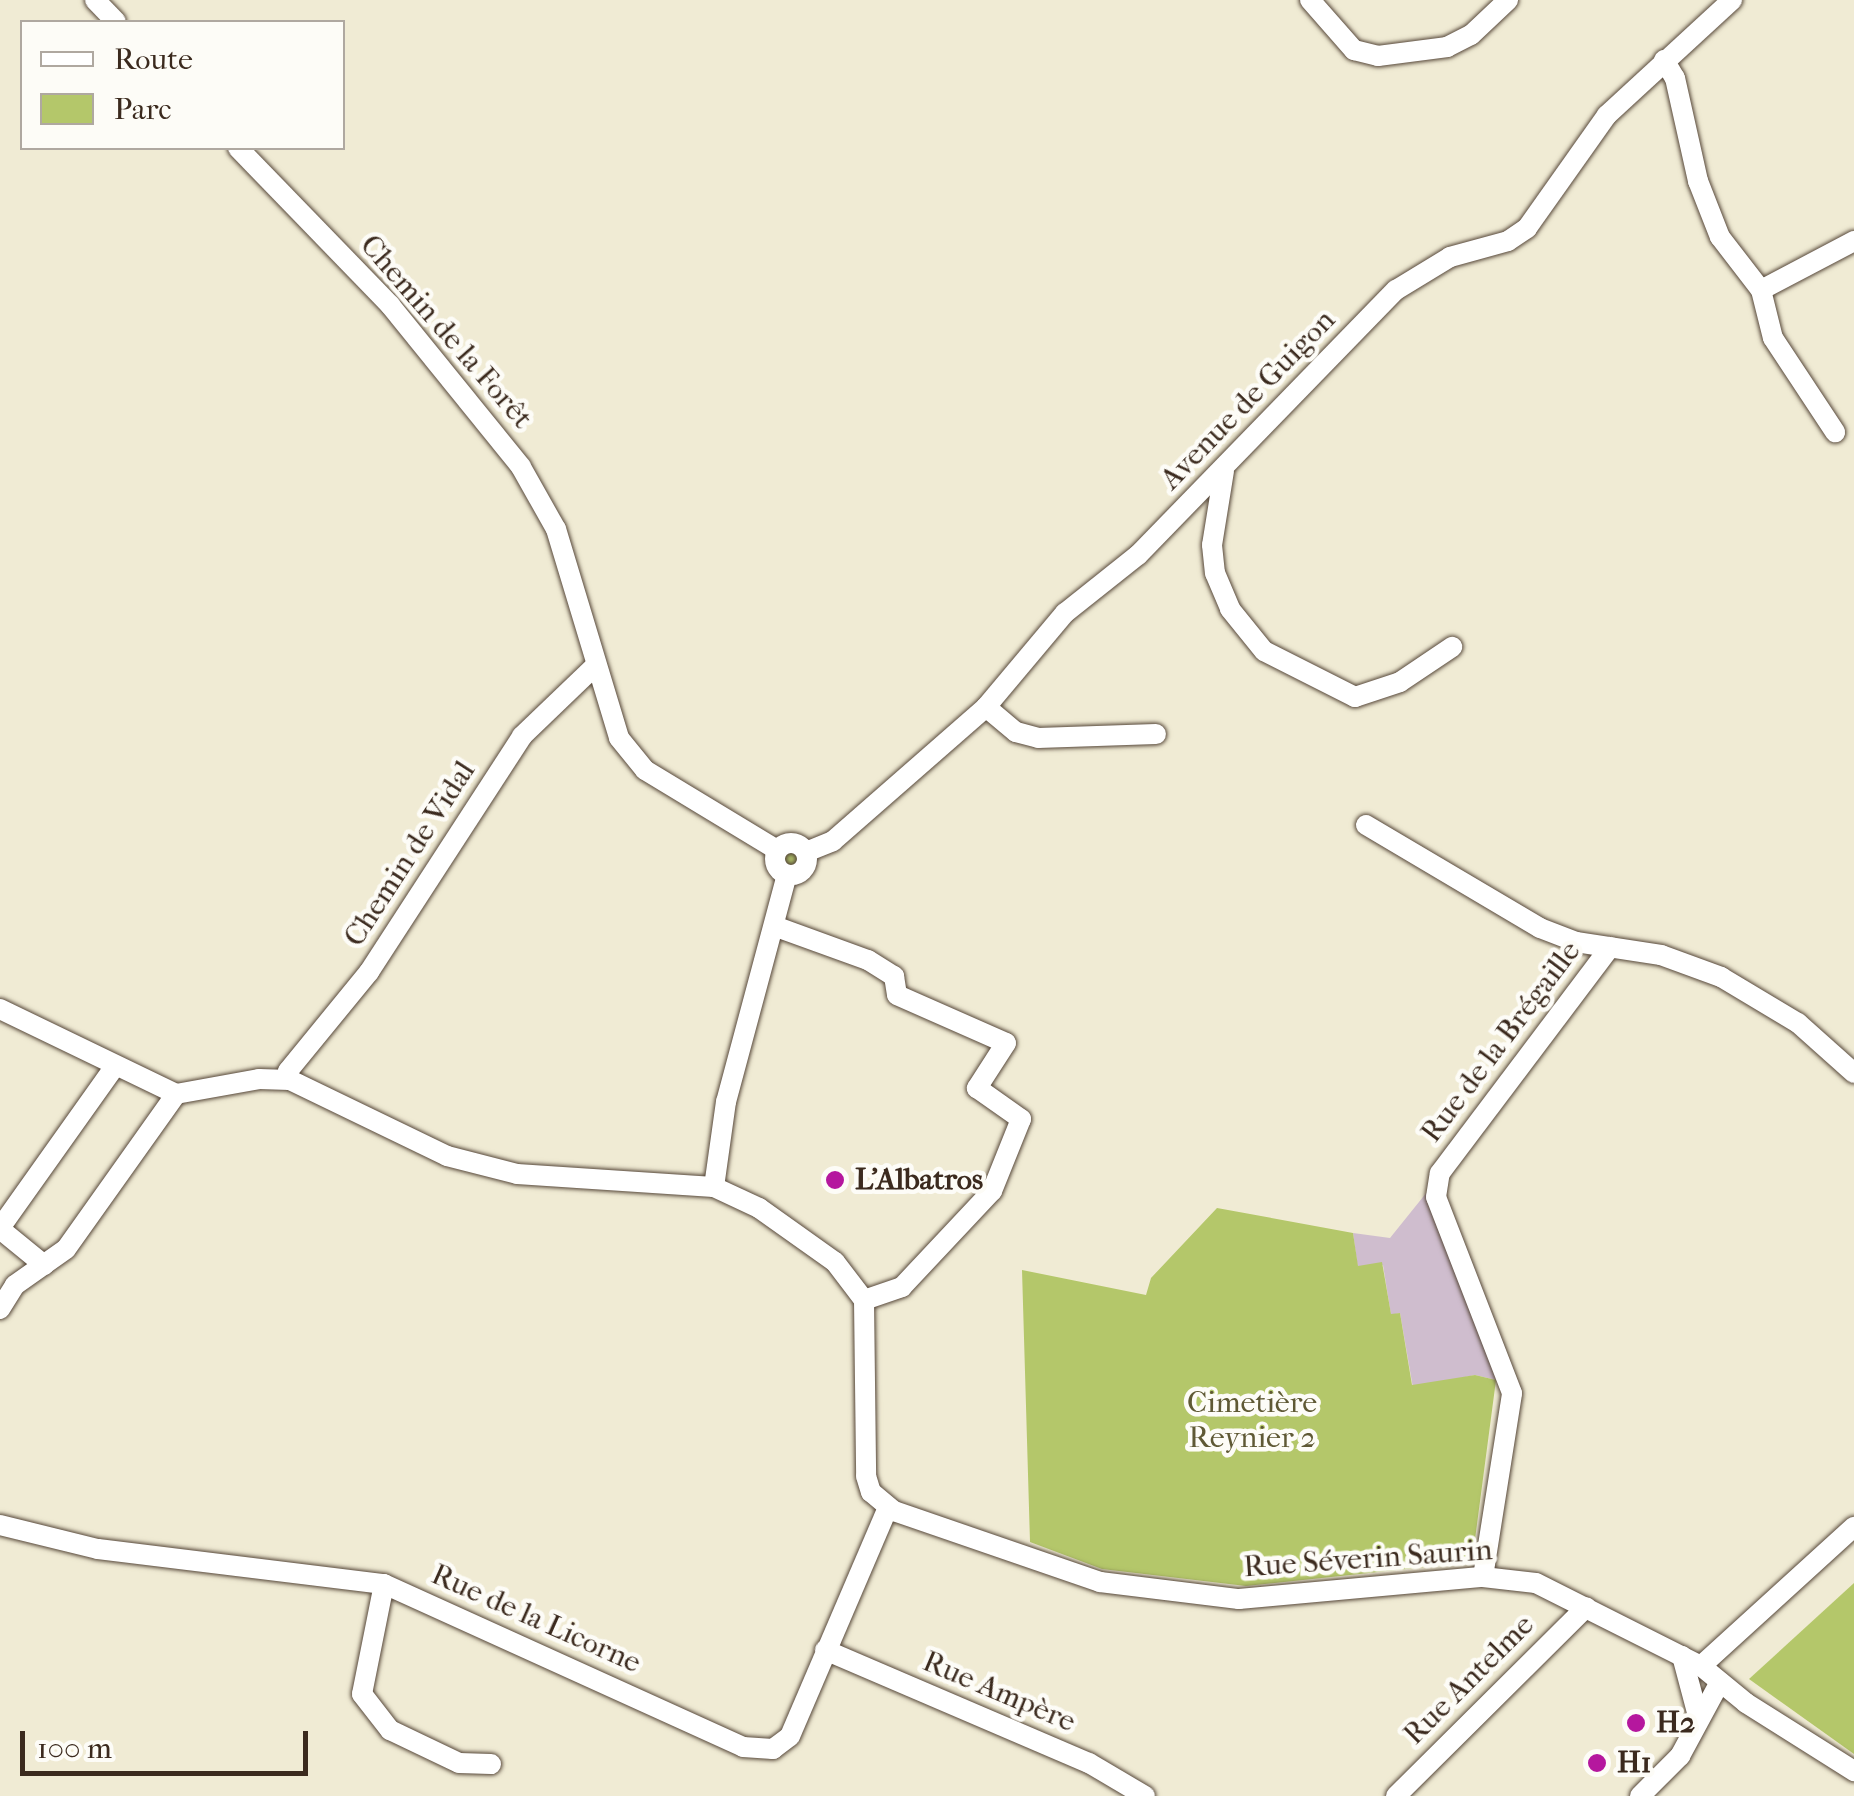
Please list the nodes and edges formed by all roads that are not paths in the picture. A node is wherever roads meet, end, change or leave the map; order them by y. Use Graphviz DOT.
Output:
graph roads {
  1 [pos="94,0"];
  2 [pos="1310,0"];
  3 [pos="1508,0"];
  4 [pos="1732,0"];
  5 [pos="114,20"];
  6 [pos="1664,60"];
  7 [pos="240,150"];
  8 [pos="1854,241"];
  9 [pos="1761,290"];
  10 [pos="1835,432"];
  11 [pos="1225,470"];
  12 [pos="1452,647"];
  13 [pos="594,667"];
  14 [pos="986,706"];
  15 [pos="1156,734"];
  16 [pos="1366,825"];
  17 [pos="776,850"];
  18 [pos="806,852"];
  19 [pos="787,875"];
  20 [pos="774,926"];
  21 [pos="1610,947"];
  22 [pos="0,1009"];
  23 [pos="113,1069"];
  24 [pos="1854,1072"];
  25 [pos="290,1080"];
  26 [pos="176,1094"];
  27 [pos="714,1187"];
  28 [pos="0,1228"];
  29 [pos="44,1265"];
  30 [pos="864,1300"];
  31 [pos="0,1309"];
  32 [pos="888,1507"];
  33 [pos="0,1525"];
  34 [pos="1854,1527"];
  35 [pos="1483,1577"];
  36 [pos="384,1584"];
  37 [pos="1586,1608"];
  38 [pos="826,1650"];
  39 [pos="1682,1656"];
  40 [pos="1701,1666"];
  41 [pos="1720,1682"];
  42 [pos="1698,1716"];
  43 [pos="492,1764"];
  44 [pos="1854,1771"];
  45 [pos="1144,1796"];
  46 [pos="1396,1796"];
  47 [pos="1640,1796"];
  1 -- 5 [label="street"];
  2 -- 3 [label="street"];
  4 -- 6 [label="street, Avenue de Guigon"];
  6 -- 9 [label="street"];
  6 -- 11 [label="street, Avenue de Guigon"];
  7 -- 13 [label="street, Chemin de la Forêt"];
  8 -- 9 [label="street"];
  9 -- 10 [label="street"];
  11 -- 12 [label="street"];
  11 -- 14 [label="street, Avenue de Guigon"];
  13 -- 17 [label="street, Chemin de la Forêt"];
  13 -- 25 [label="street, Chemin de Vidal"];
  14 -- 15 [label="street"];
  14 -- 18 [label="street, Avenue de Guigon"];
  16 -- 21 [label="street"];
  17 -- 18 [label="street"];
  17 -- 19 [label="street"];
  18 -- 19 [label="street"];
  19 -- 20 [label="street"];
  20 -- 27 [label="street"];
  20 -- 30 [label="street"];
  21 -- 24 [label="street"];
  21 -- 35 [label="street, Rue de la Brégaille"];
  22 -- 23 [label="street"];
  23 -- 26 [label="street"];
  23 -- 28 [label="street"];
  25 -- 26 [label="street"];
  25 -- 27 [label="street"];
  26 -- 29 [label="street"];
  27 -- 30 [label="street"];
  28 -- 29 [label="street"];
  29 -- 31 [label="street"];
  30 -- 32 [label="street"];
  32 -- 35 [label="street, Rue Séverin Saurin"];
  32 -- 38 [label="street, Rue de la Licorne"];
  33 -- 36 [label="street, Rue de la Licorne"];
  34 -- 40 [label="street"];
  35 -- 37 [label="street, Rue Séverin Saurin"];
  36 -- 38 [label="street, Rue de la Licorne"];
  36 -- 43 [label="street"];
  37 -- 39 [label="street, Rue Séverin Saurin"];
  37 -- 46 [label="street, Rue Antelme"];
  38 -- 45 [label="street, Rue Ampère"];
  39 -- 40 [label="street, Rue Séverin Saurin"];
  39 -- 42 [label="street"];
  40 -- 41 [label="street, Rue Séverin Saurin"];
  41 -- 42 [label="street"];
  41 -- 44 [label="street, Rue Séverin Saurin"];
  42 -- 47 [label="street"];
}
